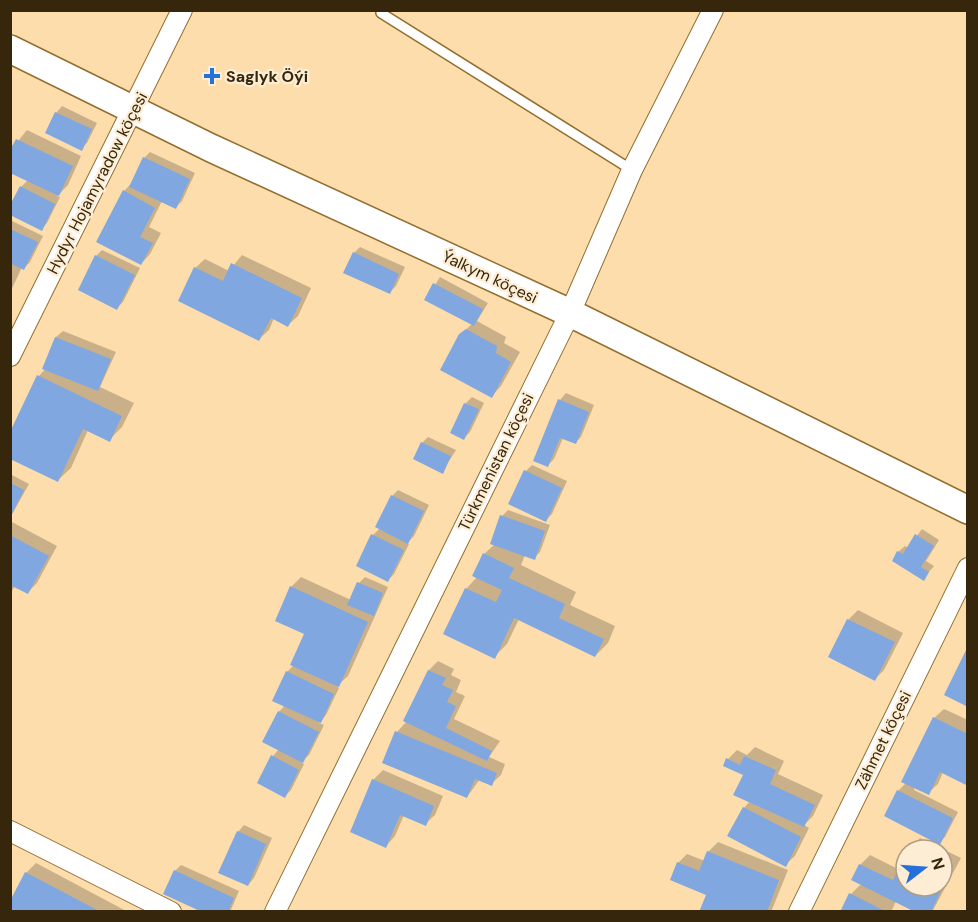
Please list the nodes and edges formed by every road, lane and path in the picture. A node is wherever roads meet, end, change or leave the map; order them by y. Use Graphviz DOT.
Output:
graph roads {
  1 [pos="182,10"];
  2 [pos="713,10"];
  3 [pos="381,13"];
  4 [pos="10,33"];
  5 [pos="10,49"];
  6 [pos="137,103"];
  7 [pos="632,170"];
  8 [pos="571,307"];
  9 [pos="10,356"];
  10 [pos="968,494"];
  11 [pos="968,510"];
  12 [pos="968,568"];
  13 [pos="10,831"];
  14 [pos="171,912"];
  15 [pos="275,912"];
  16 [pos="799,912"];
  1 -- 6 [label="street, Hydyr Hojamyradow köçesi"];
  2 -- 7 [label="street, Türkmenistan köçesi"];
  3 -- 7 [label="lane"];
  4 -- 6 [label="main road, Ýalkym köçesi"];
  5 -- 6 [label="main road, Ýalkym köçesi"];
  6 -- 8 [label="main road, Ýalkym köçesi"];
  6 -- 9 [label="street, Hydyr Hojamyradow köçesi"];
  7 -- 8 [label="street, Türkmenistan köçesi"];
  8 -- 10 [label="main road, Ýalkym köçesi"];
  8 -- 11 [label="main road, Ýalkym köçesi"];
  8 -- 15 [label="street, Türkmenistan köçesi"];
  12 -- 16 [label="street, Zähmet köçesi"];
  13 -- 14 [label="street"];
}
